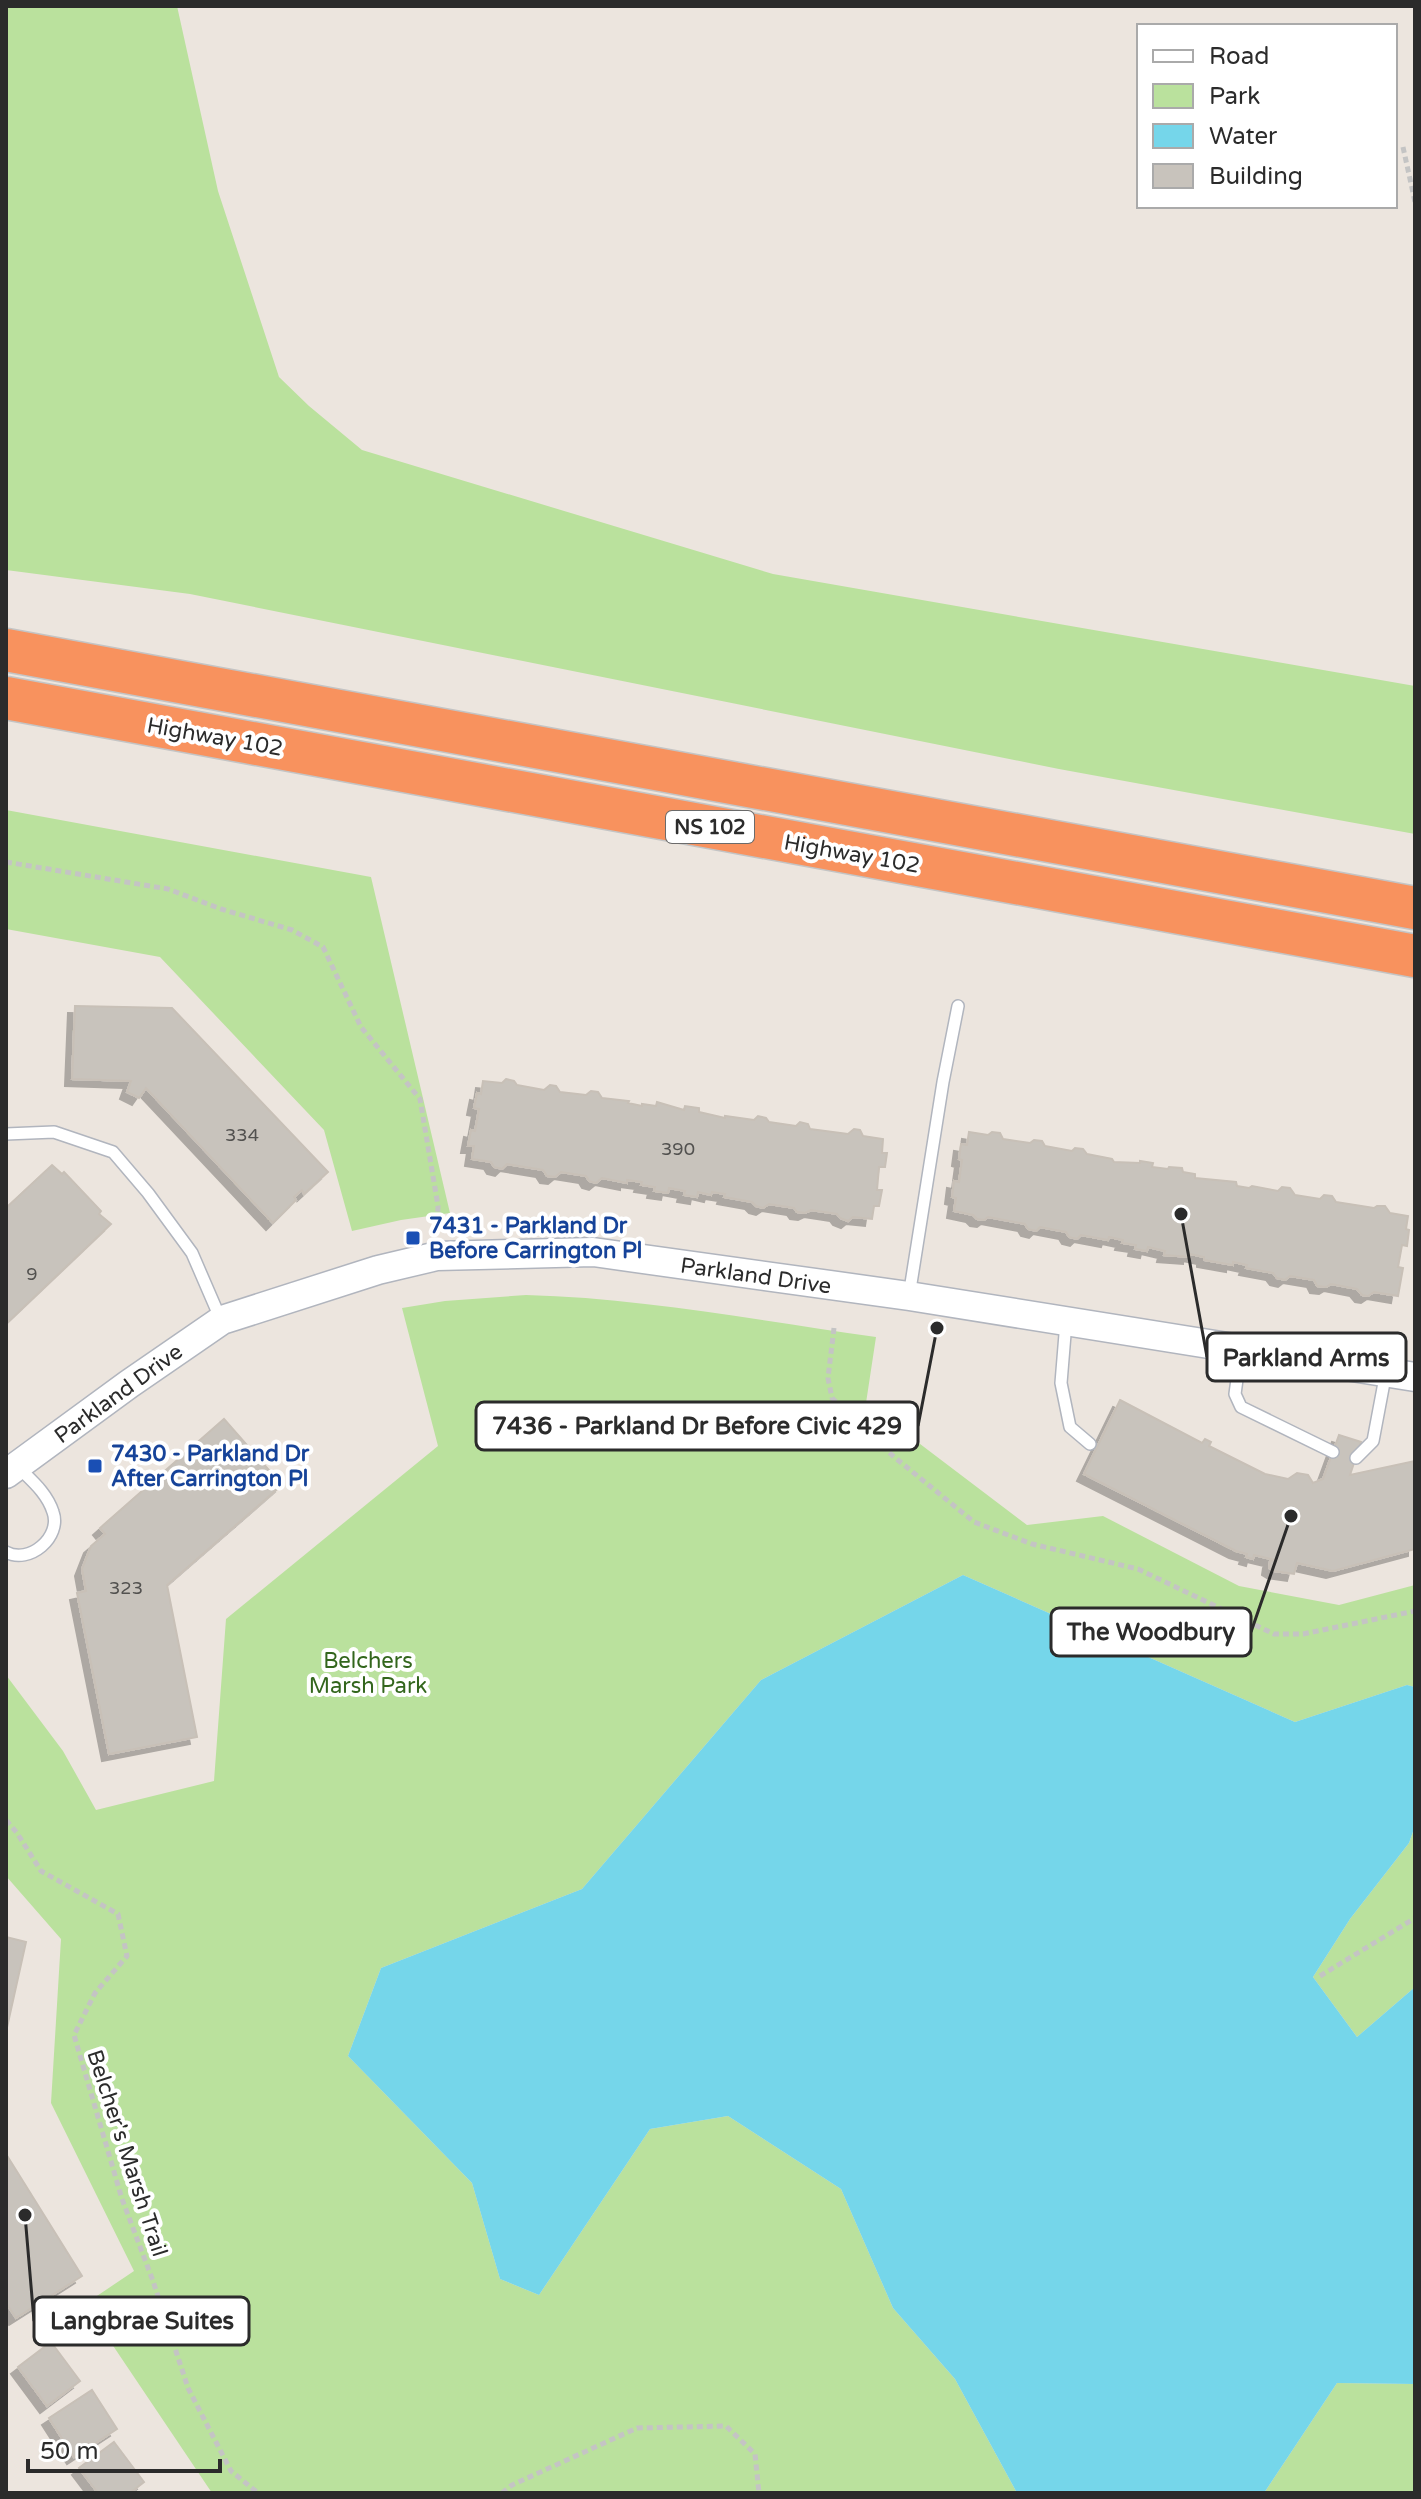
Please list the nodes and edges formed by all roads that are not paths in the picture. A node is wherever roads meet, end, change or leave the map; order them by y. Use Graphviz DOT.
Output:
graph roads {
  1 [pos="6,650"];
  2 [pos="6,698"];
  3 [pos="1415,908"];
  4 [pos="1415,956"];
  5 [pos="958,1006"];
  6 [pos="6,1134"];
  7 [pos="909,1296"];
  8 [pos="222,1320"];
  9 [pos="1067,1322"];
  10 [pos="1241,1350"];
  11 [pos="1386,1372"];
  12 [pos="1415,1377"];
  13 [pos="1090,1444"];
  14 [pos="1333,1452"];
  15 [pos="1356,1458"];
  16 [pos="12,1470"];
  17 [pos="6,1552"];
  1 -- 3 [label="highway, NS 102"];
  2 -- 4 [label="highway, Highway 102 / NS 102"];
  5 -- 7 [label="lane"];
  6 -- 8 [label="lane"];
  7 -- 8 [label="street, Parkland Drive"];
  7 -- 9 [label="street, Parkland Drive"];
  8 -- 16 [label="street, Parkland Drive"];
  9 -- 10 [label="street, Parkland Drive"];
  9 -- 13 [label="lane"];
  10 -- 11 [label="street, Parkland Drive"];
  10 -- 14 [label="lane"];
  11 -- 12 [label="street, Parkland Drive"];
  11 -- 15 [label="lane"];
  16 -- 17 [label="lane"];
}
